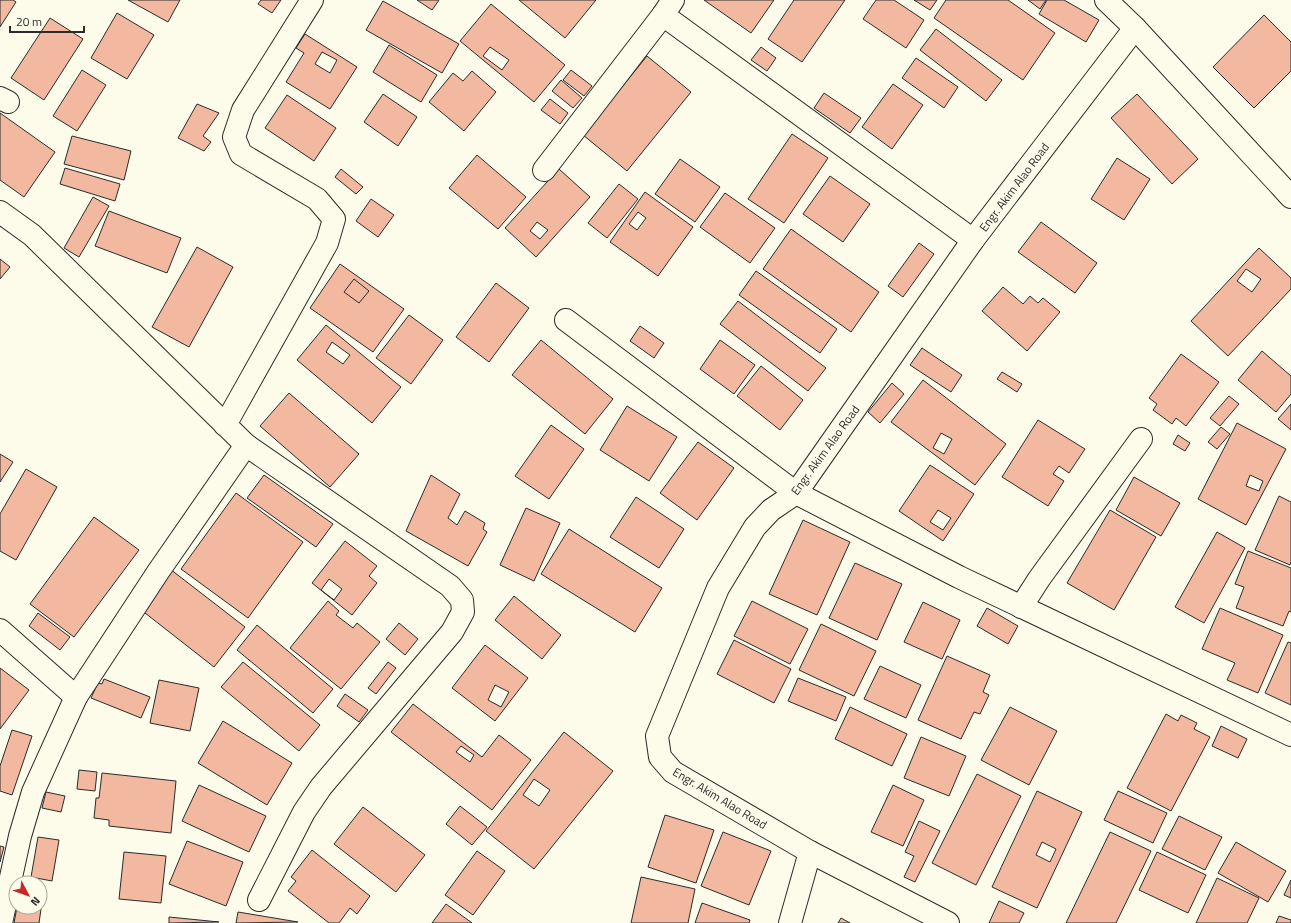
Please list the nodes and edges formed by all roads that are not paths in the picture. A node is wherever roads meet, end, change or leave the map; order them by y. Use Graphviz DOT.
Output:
graph roads {
  1 [pos="312,0"];
  2 [pos="1106,0"];
  3 [pos="668,8"];
  4 [pos="1135,28"];
  5 [pos="544,170"];
  6 [pos="1291,197"];
  7 [pos="0,212"];
  8 [pos="974,240"];
  9 [pos="566,320"];
  10 [pos="225,425"];
  11 [pos="1141,439"];
  12 [pos="246,445"];
  13 [pos="796,493"];
  14 [pos="1021,607"];
  15 [pos="0,630"];
  16 [pos="76,697"];
  17 [pos="1291,735"];
  18 [pos="810,852"];
  19 [pos="259,900"];
  20 [pos="1,923"];
  21 [pos="790,923"];
  22 [pos="948,923"];
  1 -- 10 [label="street"];
  2 -- 4 [label="street"];
  3 -- 5 [label="street"];
  3 -- 8 [label="street"];
  4 -- 6 [label="street"];
  4 -- 8 [label="street, Engr. Akim Alao Road"];
  7 -- 10 [label="street"];
  8 -- 13 [label="street, Engr. Akim Alao Road"];
  9 -- 13 [label="street"];
  10 -- 12 [label="street"];
  11 -- 14 [label="street"];
  12 -- 16 [label="street"];
  12 -- 19 [label="street"];
  13 -- 14 [label="street"];
  13 -- 18 [label="street, Engr. Akim Alao Road"];
  14 -- 17 [label="street"];
  15 -- 16 [label="street"];
  16 -- 20 [label="street"];
  18 -- 21 [label="street"];
  18 -- 22 [label="street, Engr. Akim Alao Road"];
}
